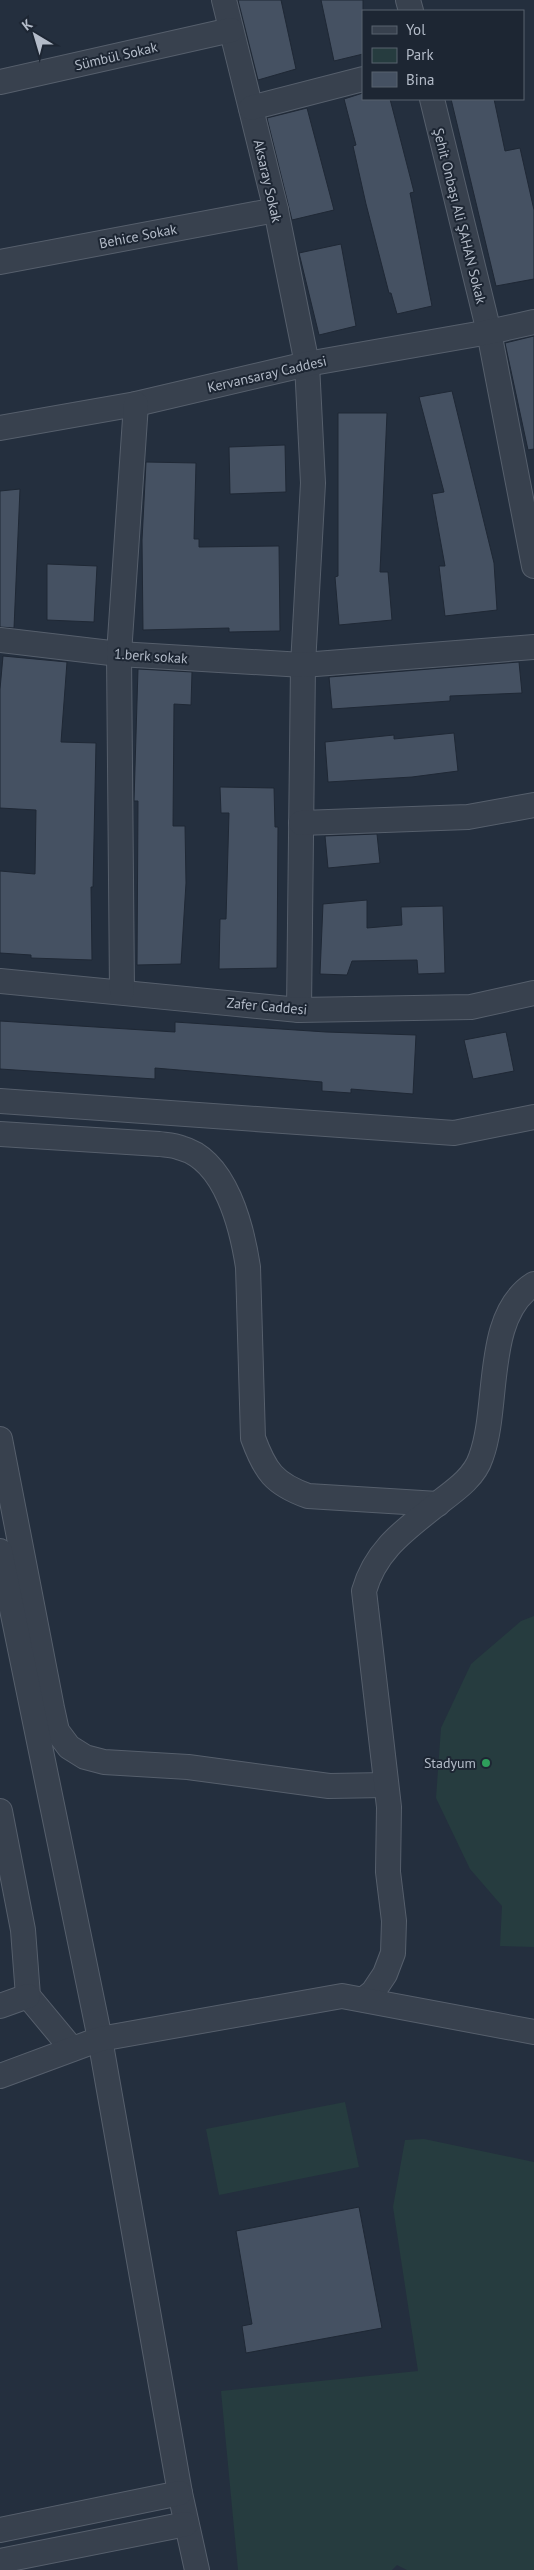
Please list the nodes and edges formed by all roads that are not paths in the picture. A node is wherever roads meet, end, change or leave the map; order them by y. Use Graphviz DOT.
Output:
graph roads {
  1 [pos="224,0"];
  2 [pos="231,30"];
  3 [pos="362,79"];
  4 [pos="0,82"];
  5 [pos="432,100"];
  6 [pos="251,108"];
  7 [pos="276,210"];
  8 [pos="0,262"];
  9 [pos="534,322"];
  10 [pos="489,332"];
  11 [pos="307,364"];
  12 [pos="136,404"];
  13 [pos="0,428"];
  14 [pos="534,566"];
  15 [pos="0,640"];
  16 [pos="534,647"];
  17 [pos="119,654"];
  18 [pos="303,665"];
  19 [pos="534,805"];
  20 [pos="301,823"];
  21 [pos="0,981"];
  22 [pos="122,992"];
  23 [pos="534,993"];
  24 [pos="299,1010"];
  25 [pos="0,1101"];
  26 [pos="534,1117"];
  27 [pos="0,1134"];
  28 [pos="534,1284"];
  29 [pos="0,1438"];
  30 [pos="438,1504"];
  31 [pos="0,1550"];
  32 [pos="386,1785"];
  33 [pos="0,1811"];
  34 [pos="28,1996"];
  35 [pos="364,1999"];
  36 [pos="0,2006"];
  37 [pos="534,2032"];
  38 [pos="100,2039"];
  39 [pos="72,2049"];
  40 [pos="0,2076"];
  41 [pos="180,2493"];
  42 [pos="186,2524"];
  43 [pos="0,2530"];
  44 [pos="0,2561"];
  45 [pos="196,2570"];
  1 -- 2 [label="street, Aksaray Sokak"];
  2 -- 4 [label="street, Sümbül Sokak"];
  2 -- 6 [label="street, Aksaray Sokak"];
  3 -- 6 [label="street"];
  5 -- 10 [label="street, Şehit Onbaşı Ali ŞAHAN Sokak"];
  6 -- 7 [label="street, Aksaray Sokak"];
  7 -- 8 [label="street, Behice Sokak"];
  7 -- 11 [label="street, Aksaray Sokak"];
  9 -- 10 [label="street, Kervansaray Caddesi"];
  10 -- 11 [label="street, Kervansaray Caddesi"];
  10 -- 14 [label="street, Şehit Onbaşı Ali ŞAHAN Sokak"];
  11 -- 12 [label="street, Kervansaray Caddesi"];
  11 -- 18 [label="street, Aksaray Sokak"];
  12 -- 13 [label="street, Kervansaray Caddesi"];
  12 -- 17 [label="street"];
  15 -- 17 [label="street, 1.berk sokak"];
  16 -- 18 [label="street, 1.berk sokak"];
  17 -- 18 [label="street, 1.berk sokak"];
  17 -- 22 [label="street"];
  18 -- 20 [label="street, Aksaray Sokak"];
  19 -- 20 [label="street"];
  20 -- 24 [label="street, Aksaray Sokak"];
  21 -- 22 [label="street, Zafer Caddesi"];
  22 -- 24 [label="street, Zafer Caddesi"];
  23 -- 24 [label="street, Zafer Caddesi"];
  25 -- 26 [label="street"];
  27 -- 30 [label="street"];
  28 -- 30 [label="street"];
  29 -- 32 [label="street"];
  30 -- 32 [label="street"];
  31 -- 38 [label="street"];
  32 -- 35 [label="street"];
  33 -- 34 [label="street"];
  34 -- 36 [label="street"];
  34 -- 39 [label="street"];
  35 -- 37 [label="street"];
  35 -- 38 [label="street"];
  38 -- 39 [label="street"];
  38 -- 41 [label="street"];
  39 -- 40 [label="street"];
  41 -- 42 [label="street"];
  41 -- 43 [label="street"];
  42 -- 44 [label="street"];
  42 -- 45 [label="street"];
}
